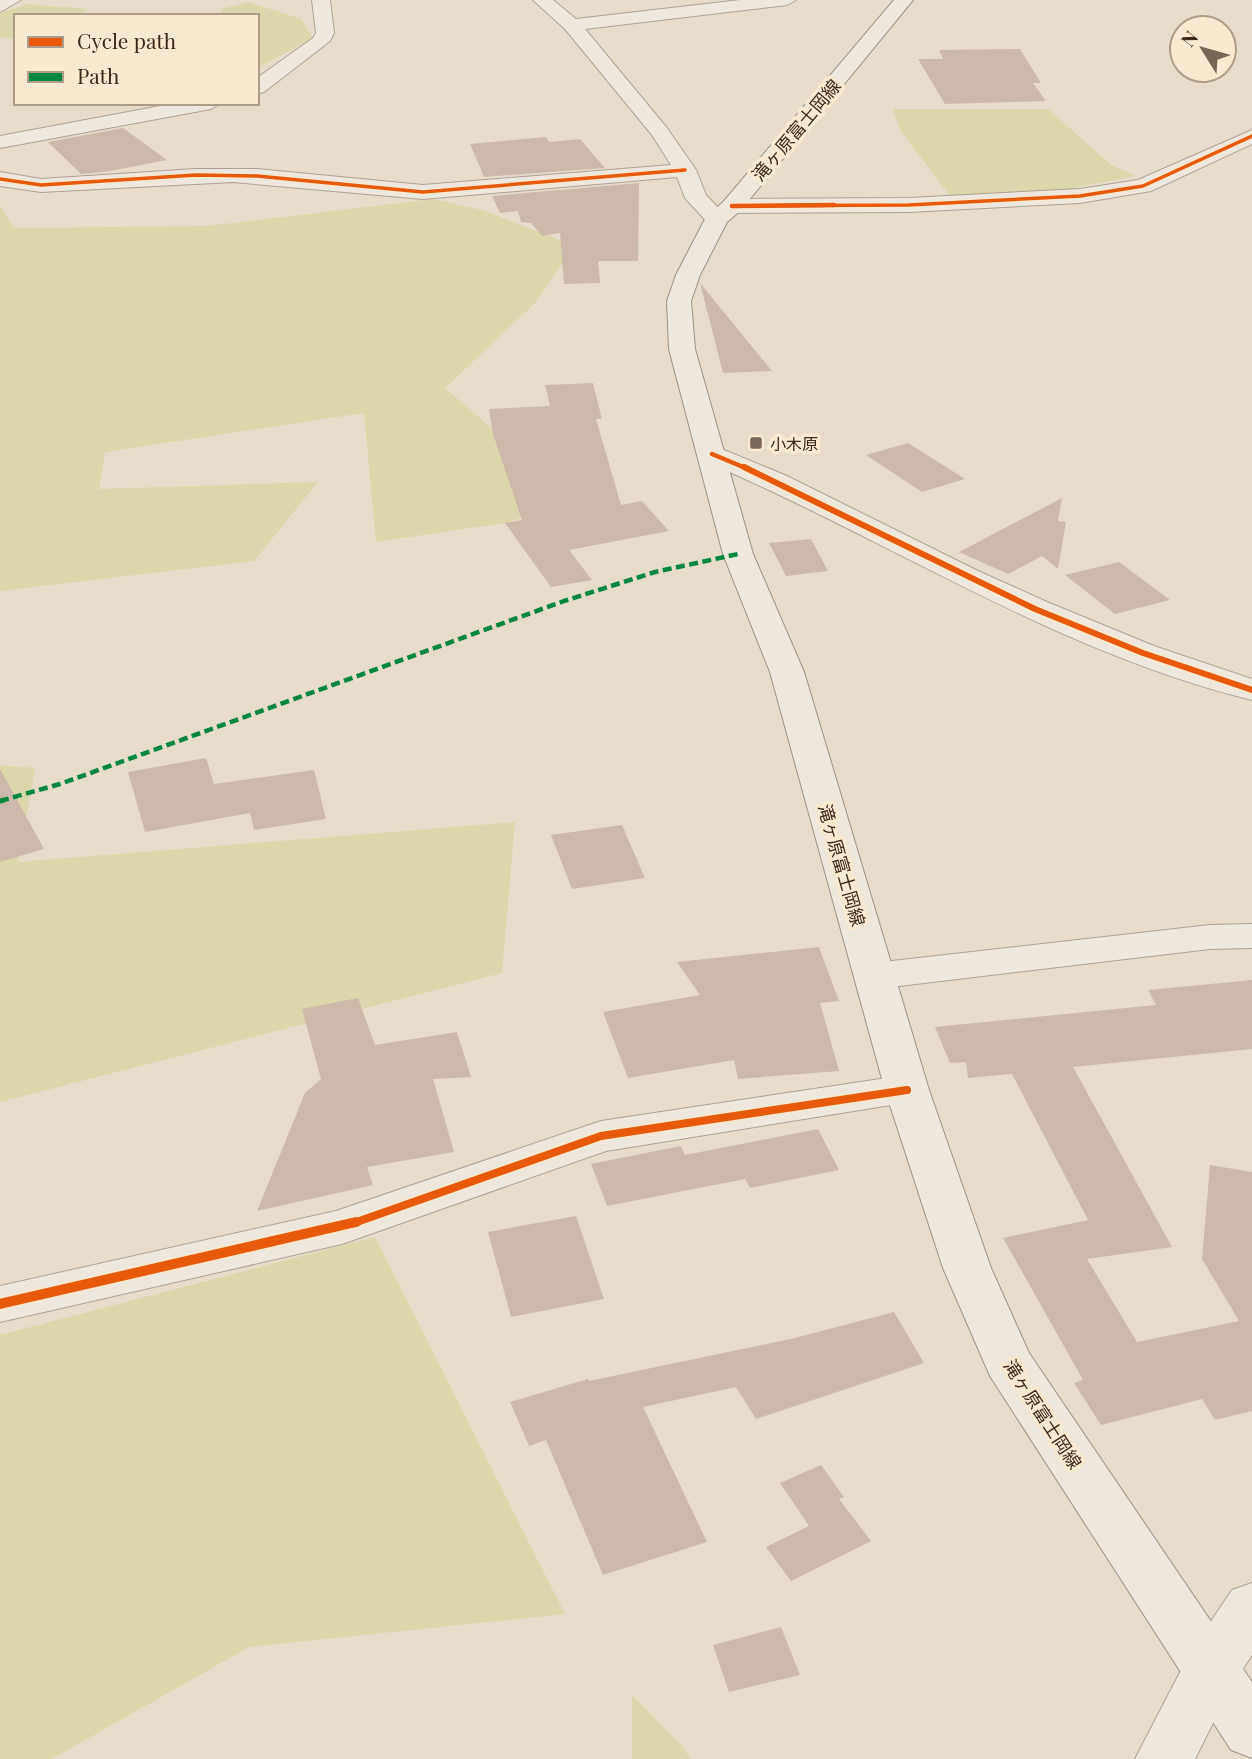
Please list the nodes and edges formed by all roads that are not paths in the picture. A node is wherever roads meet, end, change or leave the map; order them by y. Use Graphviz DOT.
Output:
graph roads {
  1 [pos="12,0"];
  2 [pos="321,0"];
  3 [pos="542,0"];
  4 [pos="787,0"];
  5 [pos="904,0"];
  6 [pos="0,7"];
  7 [pos="572,25"];
  8 [pos="259,86"];
  9 [pos="200,105"];
  10 [pos="1252,136"];
  11 [pos="0,142"];
  12 [pos="685,170"];
  13 [pos="0,179"];
  14 [pos="724,212"];
  15 [pos="712,454"];
  16 [pos="1252,690"];
  17 [pos="1252,936"];
  18 [pos="874,976"];
  19 [pos="907,1090"];
  20 [pos="0,1304"];
  21 [pos="1252,1608"];
  22 [pos="1211,1669"];
  23 [pos="1252,1731"];
  24 [pos="1165,1759"];
  1 -- 6 [label="street"];
  2 -- 8 [label="street"];
  3 -- 7 [label="street"];
  4 -- 7 [label="street"];
  5 -- 14 [label="street, 滝ヶ原富士岡線"];
  7 -- 12 [label="street"];
  9 -- 11 [label="street"];
  10 -- 14 [label="street"];
  12 -- 13 [label="street"];
  12 -- 14 [label="street"];
  14 -- 15 [label="street, 滝ヶ原富士岡線"];
  15 -- 16 [label="street"];
  15 -- 18 [label="street, 滝ヶ原富士岡線"];
  17 -- 18 [label="street"];
  18 -- 19 [label="street, 滝ヶ原富士岡線"];
  19 -- 20 [label="street"];
  19 -- 22 [label="street, 滝ヶ原富士岡線"];
  21 -- 22 [label="street"];
  22 -- 23 [label="street, 滝ヶ原富士岡線"];
  22 -- 24 [label="street"];
}
